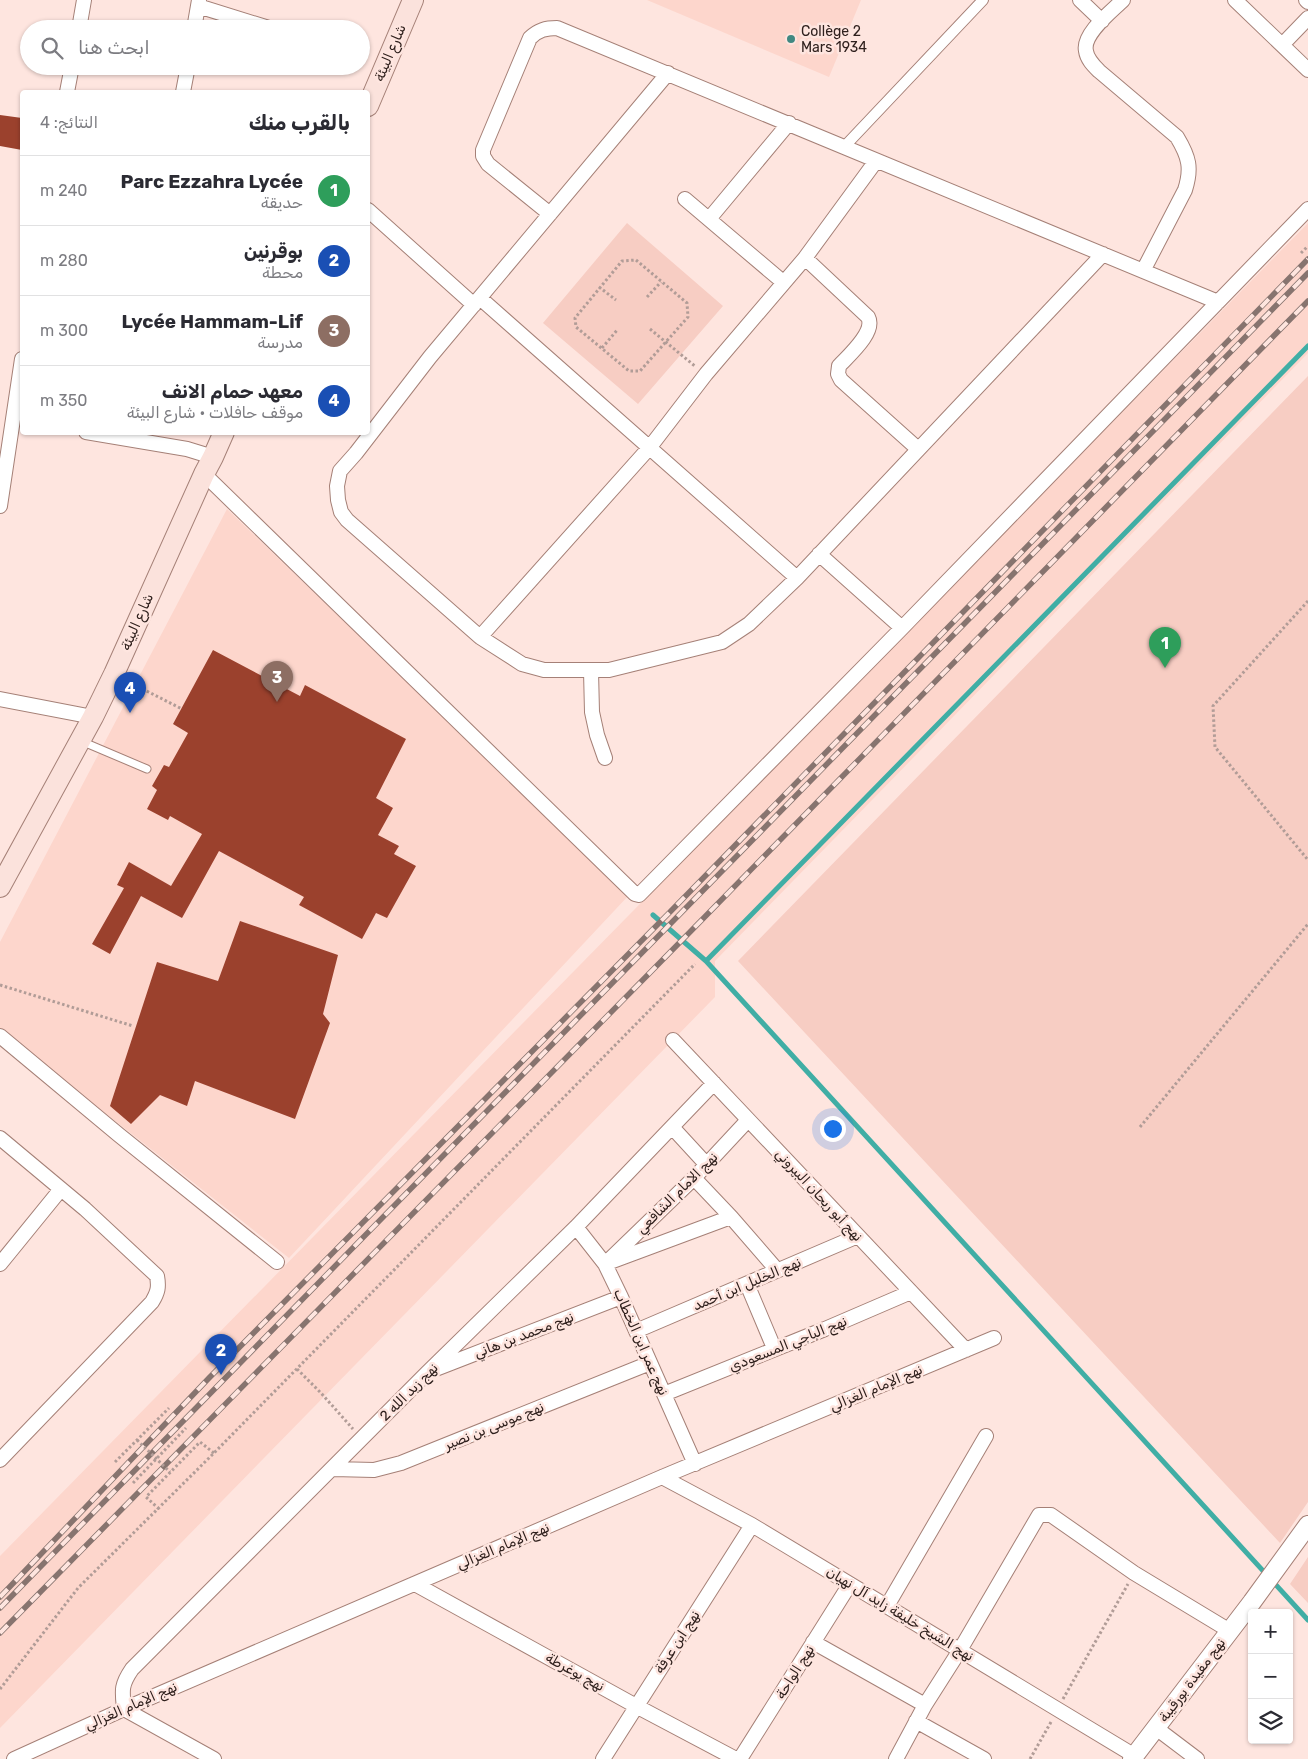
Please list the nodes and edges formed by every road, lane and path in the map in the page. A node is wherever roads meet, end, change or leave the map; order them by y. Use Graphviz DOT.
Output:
graph roads {
  1 [pos="84,0"];
  2 [pos="412,0"];
  3 [pos="983,0"];
  4 [pos="1080,0"];
  5 [pos="1123,0"];
  6 [pos="1235,0"];
  7 [pos="198,3"];
  8 [pos="1308,18"];
  9 [pos="81,20"];
  10 [pos="195,20"];
  11 [pos="246,20"];
  12 [pos="1102,21"];
  13 [pos="1282,45"];
  14 [pos="1308,70"];
  15 [pos="668,72"];
  16 [pos="70,75"];
  17 [pos="186,75"];
  18 [pos="67,90"];
  19 [pos="183,90"];
  20 [pos="370,101"];
  21 [pos="789,123"];
  22 [pos="844,147"];
  23 [pos="876,161"];
  24 [pos="685,199"];
  25 [pos="1308,209"];
  26 [pos="370,212"];
  27 [pos="550,214"];
  28 [pos="709,219"];
  29 [pos="1308,246"];
  30 [pos="1300,253"];
  31 [pos="1103,254"];
  32 [pos="805,258"];
  33 [pos="1144,271"];
  34 [pos="661,282"];
  35 [pos="783,282"];
  36 [pos="599,287"];
  37 [pos="647,297"];
  38 [pos="616,300"];
  39 [pos="477,302"];
  40 [pos="1218,302"];
  41 [pos="618,330"];
  42 [pos="650,330"];
  43 [pos="666,343"];
  44 [pos="602,348"];
  45 [pos="706,374"];
  46 [pos="20,390"];
  47 [pos="18,420"];
  48 [pos="223,435"];
  49 [pos="370,435"];
  50 [pos="370,435"];
  51 [pos="127,436"];
  52 [pos="650,446"];
  53 [pos="918,449"];
  54 [pos="208,466"];
  55 [pos="0,506"];
  56 [pos="819,554"];
  57 [pos="797,578"];
  58 [pos="1308,601"];
  59 [pos="902,628"];
  60 [pos="480,637"];
  61 [pos="591,671"];
  62 [pos="114,674"];
  63 [pos="0,699"];
  64 [pos="182,709"];
  65 [pos="93,717"];
  66 [pos="79,740"];
  67 [pos="605,758"];
  68 [pos="147,770"];
  69 [pos="1308,860"];
  70 [pos="0,887"];
  71 [pos="1308,924"];
  72 [pos="695,964"];
  73 [pos="0,985"];
  74 [pos="133,1026"];
  75 [pos="0,1036"];
  76 [pos="673,1040"];
  77 [pos="714,1083"];
  78 [pos="748,1120"];
  79 [pos="672,1127"];
  80 [pos="1140,1127"];
  81 [pos="0,1138"];
  82 [pos="706,1164"];
  83 [pos="694,1178"];
  84 [pos="61,1189"];
  85 [pos="732,1217"];
  86 [pos="576,1227"];
  87 [pos="858,1236"];
  88 [pos="277,1262"];
  89 [pos="0,1264"];
  90 [pos="605,1264"];
  91 [pos="778,1270"];
  92 [pos="747,1284"];
  93 [pos="911,1292"];
  94 [pos="621,1297"];
  95 [pos="636,1331"];
  96 [pos="994,1338"];
  97 [pos="774,1348"];
  98 [pos="966,1350"];
  99 [pos="650,1363"];
  100 [pos="296,1369"];
  101 [pos="427,1373"];
  102 [pos="664,1394"];
  103 [pos="169,1408"];
  104 [pos="186,1428"];
  105 [pos="986,1436"];
  106 [pos="362,1439"];
  107 [pos="137,1440"];
  108 [pos="214,1454"];
  109 [pos="156,1459"];
  110 [pos="0,1460"];
  111 [pos="116,1462"];
  112 [pos="694,1464"];
  113 [pos="333,1468"];
  114 [pos="170,1472"];
  115 [pos="662,1477"];
  116 [pos="133,1483"];
  117 [pos="159,1509"];
  118 [pos="1308,1524"];
  119 [pos="752,1525"];
  120 [pos="1134,1573"];
  121 [pos="414,1584"];
  122 [pos="850,1584"];
  123 [pos="887,1606"];
  124 [pos="1230,1631"];
  125 [pos="813,1642"];
  126 [pos="960,1650"];
  127 [pos="0,1689"];
  128 [pos="925,1705"];
  129 [pos="636,1706"];
  130 [pos="124,1708"];
  131 [pos="1058,1709"];
  132 [pos="916,1721"];
  133 [pos="1156,1728"];
  134 [pos="1133,1757"];
  135 [pos="14,1759"];
  136 [pos="214,1759"];
  137 [pos="603,1759"];
  138 [pos="736,1759"];
  139 [pos="740,1759"];
  140 [pos="896,1759"];
  141 [pos="984,1759"];
  142 [pos="1030,1759"];
  143 [pos="1197,1759"];
  1 -- 9 [label="street"];
  2 -- 20 [label="main road, شارع البيئة"];
  3 -- 22 [label="street"];
  4 -- 12 [label="street"];
  5 -- 12 [label="street"];
  6 -- 13 [label="street"];
  7 -- 10 [label="street"];
  7 -- 11 [label="street"];
  8 -- 13 [label="street"];
  12 -- 33 [label="street"];
  13 -- 14 [label="street"];
  15 -- 21 [label="street"];
  15 -- 27 [label="street"];
  15 -- 27 [label="street"];
  16 -- 18 [label="street"];
  17 -- 19 [label="street"];
  21 -- 22 [label="street"];
  21 -- 28 [label="street"];
  22 -- 23 [label="street"];
  23 -- 31 [label="street"];
  23 -- 32 [label="street"];
  24 -- 28 [label="street"];
  25 -- 40 [label="street"];
  26 -- 39 [label="street"];
  27 -- 39 [label="street"];
  28 -- 35 [label="street"];
  29 -- 30 [label="path"];
  31 -- 33 [label="street"];
  31 -- 53 [label="street"];
  32 -- 35 [label="street"];
  32 -- 53 [label="street"];
  33 -- 40 [label="street"];
  34 -- 36 [label="path"];
  34 -- 37 [label="path"];
  34 -- 43 [label="path"];
  35 -- 45 [label="street"];
  36 -- 38 [label="path"];
  36 -- 44 [label="path"];
  39 -- 49 [label="street"];
  39 -- 52 [label="street"];
  40 -- 59 [label="street"];
  41 -- 44 [label="path"];
  42 -- 43 [label="path"];
  43 -- 44 [label="path"];
  43 -- 45 [label="path"];
  45 -- 52 [label="street"];
  46 -- 47 [label="street"];
  47 -- 55 [label="street"];
  48 -- 54 [label="main road, شارع البيئة"];
  50 -- 60 [label="street"];
  51 -- 54 [label="street"];
  52 -- 57 [label="street"];
  52 -- 60 [label="street"];
  53 -- 56 [label="street"];
  54 -- 59 [label="street"];
  54 -- 62 [label="main road, شارع البيئة"];
  56 -- 57 [label="street"];
  56 -- 59 [label="street"];
  57 -- 61 [label="street"];
  58 -- 69 [label="path"];
  60 -- 61 [label="street"];
  61 -- 67 [label="street"];
  62 -- 64 [label="path"];
  62 -- 65 [label="main road, شارع البيئة"];
  63 -- 65 [label="street"];
  65 -- 66 [label="main road, شارع البيئة"];
  66 -- 68 [label="lane"];
  66 -- 70 [label="main road, شارع البيئة"];
  71 -- 80 [label="path"];
  72 -- 100 [label="path"];
  73 -- 74 [label="path"];
  75 -- 88 [label="street"];
  76 -- 77 [label="street, نهج أبو ريحان البيروني"];
  77 -- 78 [label="street, نهج أبو ريحان البيروني"];
  77 -- 79 [label="street, نهج زيد الله 2"];
  78 -- 82 [label="street, نهج الامام الشافعي"];
  78 -- 87 [label="street, نهج أبو ريحان البيروني"];
  79 -- 82 [label="street"];
  79 -- 86 [label="street, نهج زيد الله 2"];
  81 -- 84 [label="street"];
  82 -- 83 [label="street, نهج الامام الشافعي"];
  83 -- 85 [label="street"];
  83 -- 90 [label="street, نهج الامام الشافعي"];
  84 -- 89 [label="street"];
  84 -- 110 [label="street"];
  85 -- 90 [label="street"];
  85 -- 91 [label="street"];
  86 -- 90 [label="street, نهج عمر ابن الخطاب"];
  86 -- 101 [label="street, نهج زيد الله 2"];
  87 -- 91 [label="street, نهج الخليل ابن أحمد"];
  87 -- 93 [label="street, نهج أبو ريحان البيروني"];
  90 -- 94 [label="street, نهج عمر ابن الخطاب"];
  91 -- 92 [label="street, نهج الخليل ابن أحمد"];
  92 -- 95 [label="street, نهج الخليل ابن أحمد"];
  92 -- 97 [label="street"];
  93 -- 97 [label="street, نهج الباجي المسعودي"];
  93 -- 98 [label="street, نهج أبو ريحان البيروني"];
  94 -- 95 [label="street, نهج عمر ابن الخطاب"];
  94 -- 101 [label="street, نهج محمد بن هاني"];
  95 -- 99 [label="street, نهج عمر ابن الخطاب"];
  96 -- 98 [label="street, نهج الإمام الغزالي"];
  97 -- 102 [label="street, نهج الباجي المسعودي"];
  98 -- 112 [label="street, نهج الإمام الغزالي"];
  99 -- 102 [label="street, نهج عمر ابن الخطاب"];
  99 -- 113 [label="street, نهج موسى بن نصير"];
  100 -- 106 [label="path"];
  100 -- 108 [label="path"];
  101 -- 106 [label="street, نهج زيد الله 2"];
  102 -- 112 [label="street, نهج عمر ابن الخطاب"];
  103 -- 107 [label="path"];
  104 -- 109 [label="path"];
  105 -- 123 [label="street"];
  106 -- 113 [label="street, نهج زيد الله 2"];
  107 -- 109 [label="path, bridge"];
  107 -- 111 [label="path"];
  108 -- 114 [label="path"];
  108 -- 117 [label="path"];
  109 -- 114 [label="path, bridge"];
  109 -- 116 [label="path"];
  112 -- 115 [label="street, نهج الإمام الغزالي"];
  113 -- 130 [label="street, نهج زيد الله 2"];
  114 -- 117 [label="path"];
  115 -- 119 [label="street, نهج الشيخ خليفة زايد آل نهيان"];
  115 -- 121 [label="street, نهج الإمام الغزالي"];
  117 -- 127 [label="path"];
  118 -- 124 [label="street, نهج مفيدة بورقيبة"];
  119 -- 122 [label="street, نهج الشيخ خليفة زايد آل نهيان"];
  119 -- 129 [label="street, نهج ابن عرفة"];
  120 -- 124 [label="street"];
  120 -- 126 [label="street"];
  120 -- 131 [label="path"];
  121 -- 129 [label="street, نهج يوغرطة"];
  121 -- 130 [label="street, نهج الإمام الغزالي"];
  122 -- 123 [label="street, نهج الشيخ خليفة زايد آل نهيان"];
  122 -- 125 [label="street, نهج الواحة"];
  123 -- 126 [label="street, نهج الشيخ خليفة زايد آل نهيان"];
  124 -- 133 [label="street, نهج مفيدة بورقيبة"];
  125 -- 128 [label="street"];
  125 -- 139 [label="street, نهج الواحة"];
  126 -- 128 [label="street"];
  126 -- 131 [label="street, نهج الشيخ خليفة زايد آل نهيان"];
  128 -- 132 [label="street"];
  129 -- 137 [label="street, نهج ابن عرفة"];
  129 -- 138 [label="street, نهج يوغرطة"];
  130 -- 135 [label="street, نهج الإمام الغزالي"];
  130 -- 136 [label="street"];
  131 -- 134 [label="street, نهج الشيخ خليفة زايد آل نهيان"];
  131 -- 142 [label="path"];
  132 -- 140 [label="street"];
  132 -- 141 [label="street"];
  133 -- 134 [label="street, نهج مفيدة بورقيبة"];
  133 -- 143 [label="street"];
}
